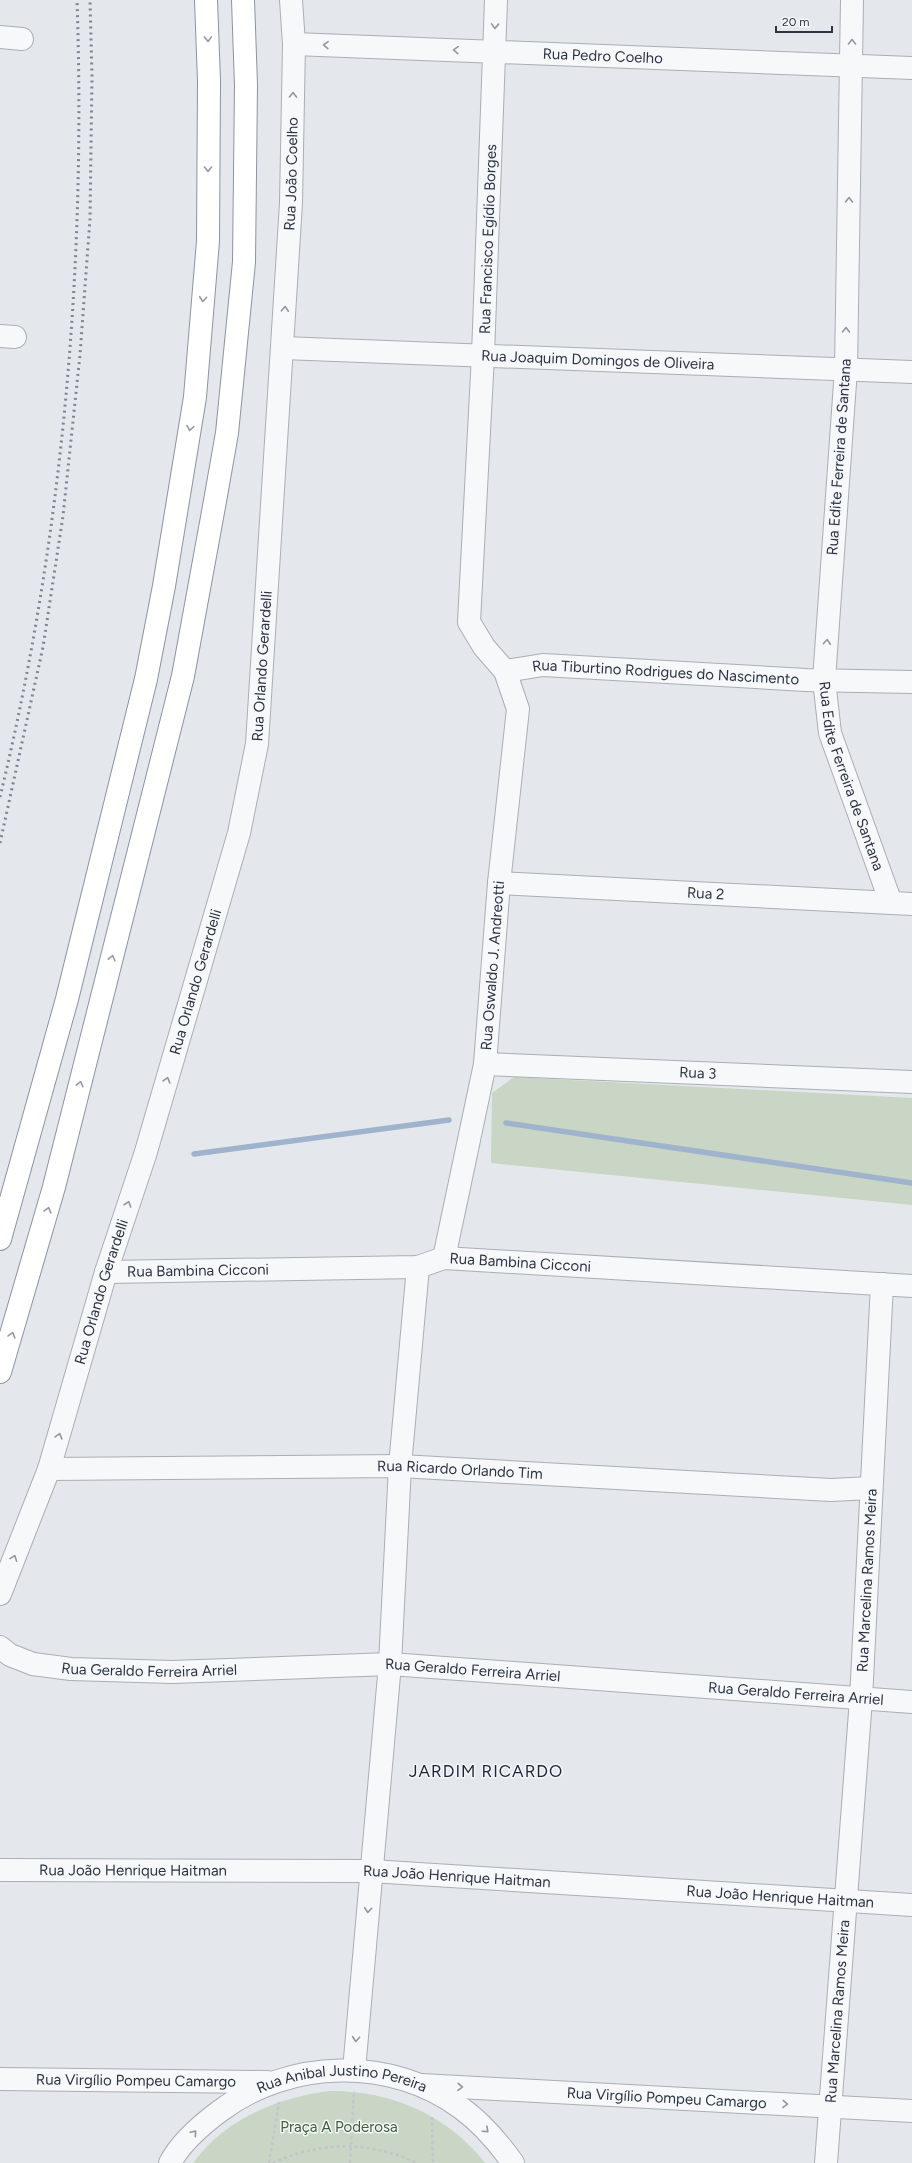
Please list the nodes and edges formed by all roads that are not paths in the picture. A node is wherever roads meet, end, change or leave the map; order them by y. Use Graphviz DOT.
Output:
graph roads {
  1 [pos="206,0"];
  2 [pos="243,0"];
  3 [pos="290,0"];
  4 [pos="496,0"];
  5 [pos="852,0"];
  6 [pos="0,37"];
  7 [pos="22,38"];
  8 [pos="294,44"];
  9 [pos="495,52"];
  10 [pos="852,66"];
  11 [pos="912,68"];
  12 [pos="283,348"];
  13 [pos="483,355"];
  14 [pos="846,369"];
  15 [pos="912,372"];
  16 [pos="506,671"];
  17 [pos="824,680"];
  18 [pos="912,682"];
  19 [pos="499,883"];
  20 [pos="890,903"];
  21 [pos="912,904"];
  22 [pos="484,1064"];
  23 [pos="912,1082"];
  24 [pos="0,1239"];
  25 [pos="444,1258"];
  26 [pos="418,1267"];
  27 [pos="106,1272"];
  28 [pos="882,1284"];
  29 [pos="912,1286"];
  30 [pos="0,1372"];
  31 [pos="400,1466"];
  32 [pos="49,1469"];
  33 [pos="871,1488"];
  34 [pos="0,1594"];
  35 [pos="0,1646"];
  36 [pos="34,1664"];
  37 [pos="390,1664"];
  38 [pos="0,1667"];
  39 [pos="861,1699"];
  40 [pos="912,1702"];
  41 [pos="0,1870"];
  42 [pos="371,1871"];
  43 [pos="846,1901"];
  44 [pos="912,1905"];
  45 [pos="0,2079"];
  46 [pos="354,2080"];
  47 [pos="421,2085"];
  48 [pos="276,2092"];
  49 [pos="830,2107"];
  50 [pos="912,2111"];
  51 [pos="170,2163"];
  52 [pos="513,2163"];
  53 [pos="826,2163"];
  1 -- 24 [label="highway, one-way"];
  30 -- 2 [label="highway, one-way"];
  3 -- 8 [label="street, Rua João Coelho"];
  4 -- 9 [label="street, Rua Francisco Egídio Borges, one-way"];
  10 -- 5 [label="street, Rua Edite Ferreira de Santana, one-way"];
  6 -- 7 [label="street"];
  9 -- 8 [label="street, Rua Pedro Coelho, one-way"];
  12 -- 8 [label="street, Rua João Coelho, one-way"];
  9 -- 10 [label="street, Rua Pedro Coelho"];
  9 -- 13 [label="street, Rua Francisco Egídio Borges"];
  10 -- 11 [label="street, Rua Pedro Coelho"];
  14 -- 10 [label="street, Rua Edite Ferreira de Santana, one-way"];
  12 -- 13 [label="street, Rua Joaquim Domingos de Oliveira"];
  27 -- 12 [label="street, Rua Orlando Gerardelli, one-way"];
  13 -- 14 [label="street, Rua Joaquim Domingos de Oliveira"];
  13 -- 16 [label="street, Rua Francisco Egídio Borges"];
  14 -- 15 [label="street, Rua Joaquim Domingos de Oliveira"];
  17 -- 14 [label="street, Rua Edite Ferreira de Santana, one-way"];
  16 -- 17 [label="street, Rua Tiburtino Rodrigues do Nascimento"];
  16 -- 19 [label="street, Rua Oswaldo J. Andreotti"];
  17 -- 18 [label="street, Rua Tiburtino Rodrigues do Nascimento"];
  17 -- 20 [label="street, Rua Edite Ferreira de Santana"];
  19 -- 20 [label="street, Rua 2"];
  19 -- 22 [label="street, Rua Oswaldo J. Andreotti"];
  20 -- 21 [label="street, Rua 2"];
  22 -- 23 [label="street, Rua 3"];
  22 -- 25 [label="street, Rua Oswaldo J. Andreotti"];
  25 -- 26 [label="street, Rua Bambina Cicconi"];
  25 -- 28 [label="street, Rua Bambina Cicconi"];
  26 -- 27 [label="street, Rua Bambina Cicconi"];
  26 -- 31 [label="street"];
  32 -- 27 [label="street, Rua Orlando Gerardelli, one-way"];
  28 -- 29 [label="street, Rua Bambina Cicconi"];
  28 -- 33 [label="street, Rua Marcelina Ramos Meira"];
  31 -- 32 [label="street, Rua Ricardo Orlando Tim"];
  31 -- 33 [label="street, Rua Ricardo Orlando Tim"];
  31 -- 37 [label="street"];
  34 -- 32 [label="street, Rua Orlando Gerardelli, one-way"];
  33 -- 39 [label="street, Rua Marcelina Ramos Meira"];
  35 -- 36 [label="street, Rua Geraldo Ferreira Arriel"];
  36 -- 37 [label="street, Rua Geraldo Ferreira Arriel"];
  36 -- 38 [label="street, Rua Geraldo Ferreira Arriel"];
  37 -- 39 [label="street, Rua Geraldo Ferreira Arriel"];
  37 -- 42 [label="street"];
  39 -- 40 [label="street, Rua Geraldo Ferreira Arriel"];
  39 -- 43 [label="street, Rua Marcelina Ramos Meira"];
  41 -- 42 [label="street, Rua João Henrique Haitman"];
  42 -- 43 [label="street, Rua João Henrique Haitman"];
  42 -- 46 [label="street, one-way"];
  43 -- 44 [label="street, Rua João Henrique Haitman"];
  43 -- 49 [label="street, Rua Marcelina Ramos Meira"];
  45 -- 48 [label="street, Rua Virgílio Pompeu Camargo"];
  46 -- 47 [label="street, Rua Anibal Justino Pereira"];
  46 -- 48 [label="street, Rua Anibal Justino Pereira"];
  47 -- 49 [label="street, Rua Virgílio Pompeu Camargo, one-way"];
  47 -- 52 [label="street, Rua Anibal Justino Pereira, one-way"];
  51 -- 48 [label="street, Rua Anibal Justino Pereira, one-way"];
  49 -- 50 [label="street, Rua Virgílio Pompeu Camargo"];
  49 -- 53 [label="street, Rua Marcelina Ramos Meira"];
}
